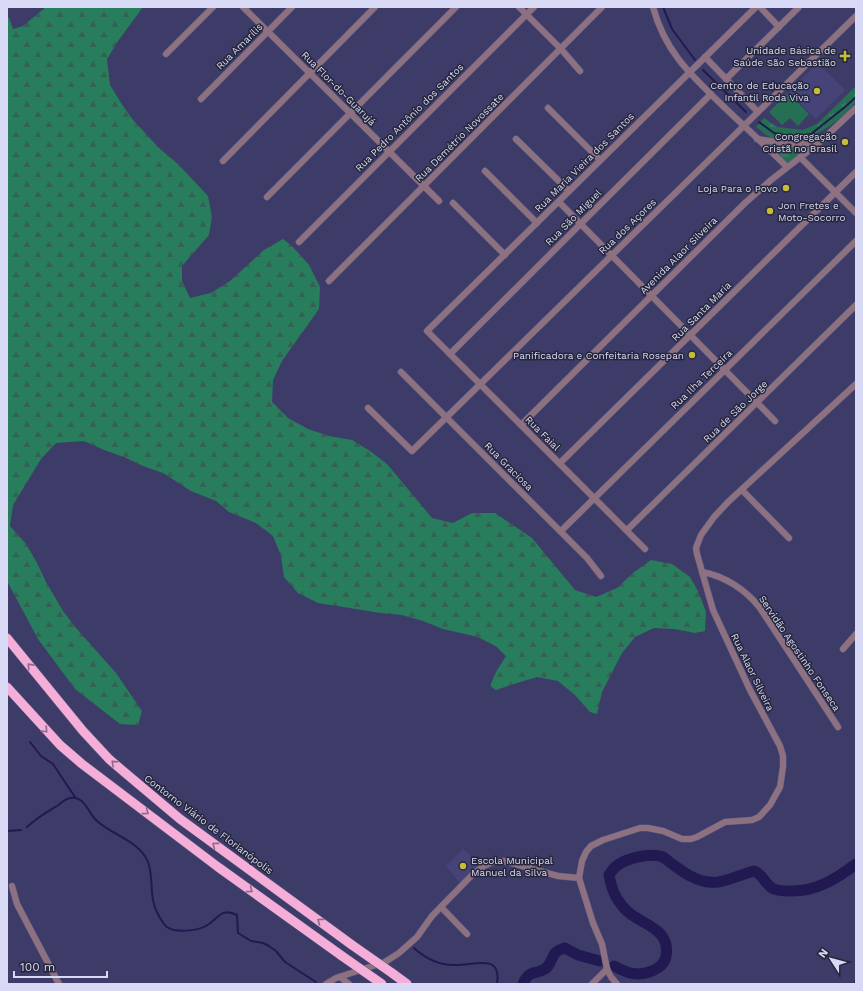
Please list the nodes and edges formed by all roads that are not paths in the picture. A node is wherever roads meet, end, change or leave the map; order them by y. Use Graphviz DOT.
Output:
graph roads {
  1 [pos="213,7"];
  2 [pos="243,7"];
  3 [pos="292,7"];
  4 [pos="375,7"];
  5 [pos="456,7"];
  6 [pos="519,7"];
  7 [pos="534,7"];
  8 [pos="602,7"];
  9 [pos="653,7"];
  10 [pos="756,7"];
  11 [pos="760,7"];
  12 [pos="799,7"];
  13 [pos="526,14"];
  14 [pos="856,16"];
  15 [pos="779,27"];
  16 [pos="268,31"];
  17 [pos="561,49"];
  18 [pos="166,54"];
  19 [pos="705,57"];
  20 [pos="580,71"];
  21 [pos="310,73"];
  22 [pos="689,73"];
  23 [pos="726,79"];
  24 [pos="711,94"];
  25 [pos="201,99"];
  26 [pos="548,108"];
  27 [pos="856,108"];
  28 [pos="758,112"];
  29 [pos="350,113"];
  30 [pos="744,126"];
  31 [pos="516,139"];
  32 [pos="757,139"];
  33 [pos="820,142"];
  34 [pos="389,152"];
  35 [pos="800,157"];
  36 [pos="223,160"];
  37 [pos="600,160"];
  38 [pos="787,167"];
  39 [pos="485,171"];
  40 [pos="856,172"];
  41 [pos="424,186"];
  42 [pos="569,191"];
  43 [pos="835,192"];
  44 [pos="267,197"];
  45 [pos="439,201"];
  46 [pos="559,202"];
  47 [pos="453,203"];
  48 [pos="856,213"];
  49 [pos="537,223"];
  50 [pos="580,224"];
  51 [pos="856,241"];
  52 [pos="299,242"];
  53 [pos="504,255"];
  54 [pos="612,256"];
  55 [pos="329,281"];
  56 [pos="651,296"];
  57 [pos="856,305"];
  58 [pos="427,331"];
  59 [pos="690,335"];
  60 [pos="450,354"];
  61 [pos="725,370"];
  62 [pos="401,372"];
  63 [pos="480,384"];
  64 [pos="856,384"];
  65 [pos="757,403"];
  66 [pos="368,408"];
  67 [pos="446,418"];
  68 [pos="776,421"];
  69 [pos="521,425"];
  70 [pos="560,464"];
  71 [pos="742,490"];
  72 [pos="594,498"];
  73 [pos="627,530"];
  74 [pos="561,531"];
  75 [pos="789,538"];
  76 [pos="645,549"];
  77 [pos="702,572"];
  78 [pos="601,576"];
  79 [pos="856,634"];
  80 [pos="7,638"];
  81 [pos="843,650"];
  82 [pos="7,687"];
  83 [pos="838,727"];
  84 [pos="579,878"];
  85 [pos="9,887"];
  86 [pos="441,907"];
  87 [pos="467,934"];
  88 [pos="607,968"];
  89 [pos="340,977"];
  90 [pos="60,984"];
  91 [pos="326,984"];
  92 [pos="349,984"];
  93 [pos="382,984"];
  94 [pos="407,984"];
  95 [pos="592,984"];
  96 [pos="617,984"];
  1 -- 18 [label="street"];
  2 -- 16 [label="street, Rua Flor-do-Guarujá"];
  3 -- 16 [label="street, Rua Amarílis"];
  4 -- 21 [label="street"];
  5 -- 29 [label="street"];
  6 -- 13 [label="street"];
  7 -- 13 [label="street, Rua Pedro Antônio dos Santos"];
  8 -- 17 [label="street, Rua Demétrio Novossate"];
  9 -- 22 [label="street"];
  10 -- 19 [label="street, Rua Maria Vieira dos Santos"];
  11 -- 15 [label="street"];
  12 -- 15 [label="street"];
  13 -- 17 [label="street"];
  13 -- 34 [label="street, Rua Pedro Antônio dos Santos"];
  14 -- 28 [label="street, Rua dos Açores"];
  15 -- 23 [label="street"];
  16 -- 21 [label="street, Rua Flor-do-Guarujá"];
  16 -- 25 [label="street, Rua Amarílis"];
  17 -- 20 [label="street"];
  17 -- 41 [label="street, Rua Demétrio Novossate"];
  19 -- 22 [label="street, Rua Maria Vieira dos Santos"];
  19 -- 23 [label="street"];
  21 -- 29 [label="street, Rua Flor-do-Guarujá"];
  21 -- 36 [label="street"];
  22 -- 24 [label="street"];
  22 -- 37 [label="street, Rua Maria Vieira dos Santos"];
  23 -- 28 [label="street"];
  24 -- 30 [label="street"];
  24 -- 50 [label="street, Rua São Miguel"];
  26 -- 37 [label="street"];
  27 -- 33 [label="street, Avenida Alaor Silveira"];
  28 -- 30 [label="street, Rua dos Açores"];
  29 -- 34 [label="street, Rua Flor-do-Guarujá"];
  29 -- 44 [label="street"];
  30 -- 32 [label="street"];
  30 -- 54 [label="street, Rua dos Açores"];
  31 -- 42 [label="street"];
  32 -- 33 [label="street"];
  32 -- 38 [label="street"];
  33 -- 35 [label="street, Avenida Alaor Silveira"];
  34 -- 41 [label="street, Rua Flor-do-Guarujá"];
  34 -- 52 [label="street, Rua Pedro Antônio dos Santos"];
  35 -- 38 [label="street, Avenida Alaor Silveira"];
  35 -- 43 [label="street"];
  37 -- 42 [label="street, Rua Maria Vieira dos Santos"];
  38 -- 56 [label="street, Avenida Alaor Silveira"];
  39 -- 49 [label="street"];
  40 -- 43 [label="street, Rua Santa Maria"];
  41 -- 45 [label="street, Rua Flor-do-Guarujá"];
  41 -- 55 [label="street, Rua Demétrio Novossate"];
  42 -- 46 [label="street, Rua Maria Vieira dos Santos"];
  43 -- 48 [label="street"];
  43 -- 59 [label="street, Rua Santa Maria"];
  46 -- 49 [label="street, Rua Maria Vieira dos Santos"];
  46 -- 50 [label="street"];
  47 -- 53 [label="street"];
  49 -- 53 [label="street, Rua Maria Vieira dos Santos"];
  50 -- 54 [label="street"];
  50 -- 60 [label="street, Rua São Miguel"];
  51 -- 61 [label="street, Rua Ilha Terceira"];
  53 -- 58 [label="street, Rua Maria Vieira dos Santos"];
  54 -- 56 [label="street"];
  54 -- 63 [label="street, Rua dos Açores"];
  56 -- 59 [label="street"];
  56 -- 69 [label="street, Avenida Alaor Silveira"];
  57 -- 65 [label="street, Rua de São Jorge"];
  58 -- 60 [label="street, Rua Faial"];
  59 -- 61 [label="street"];
  59 -- 70 [label="street, Rua Santa Maria"];
  60 -- 63 [label="street, Rua Faial"];
  61 -- 65 [label="street"];
  61 -- 72 [label="street, Rua Ilha Terceira"];
  62 -- 67 [label="street, Rua Graciosa"];
  63 -- 67 [label="street, Rua dos Açores"];
  63 -- 69 [label="street, Rua Faial"];
  64 -- 71 [label="street, Rua Alaor Silveira"];
  65 -- 68 [label="street"];
  65 -- 73 [label="street, Rua de São Jorge"];
  66 -- 67 [label="street, Rua dos Açores"];
  67 -- 74 [label="street, Rua Graciosa"];
  69 -- 70 [label="street, Rua Faial"];
  70 -- 72 [label="street, Rua Faial"];
  71 -- 75 [label="street"];
  71 -- 77 [label="street, Rua Alaor Silveira"];
  72 -- 73 [label="street, Rua Faial"];
  72 -- 74 [label="street, Rua Ilha Terceira"];
  73 -- 76 [label="street, Rua Faial"];
  74 -- 78 [label="street, Rua Graciosa"];
  77 -- 83 [label="street, Servidão Agostinho Fonseca"];
  77 -- 84 [label="street, Rua Alaor Silveira"];
  79 -- 81 [label="street"];
  94 -- 80 [label="highway, Contorno Viário de Florianópolis, one-way, bridge"];
  82 -- 93 [label="highway, one-way, bridge"];
  84 -- 86 [label="street"];
  84 -- 88 [label="street"];
  85 -- 90 [label="street"];
  86 -- 87 [label="street"];
  86 -- 89 [label="street"];
  88 -- 95 [label="street"];
  88 -- 96 [label="street"];
  89 -- 91 [label="street"];
  89 -- 92 [label="street"];
}
